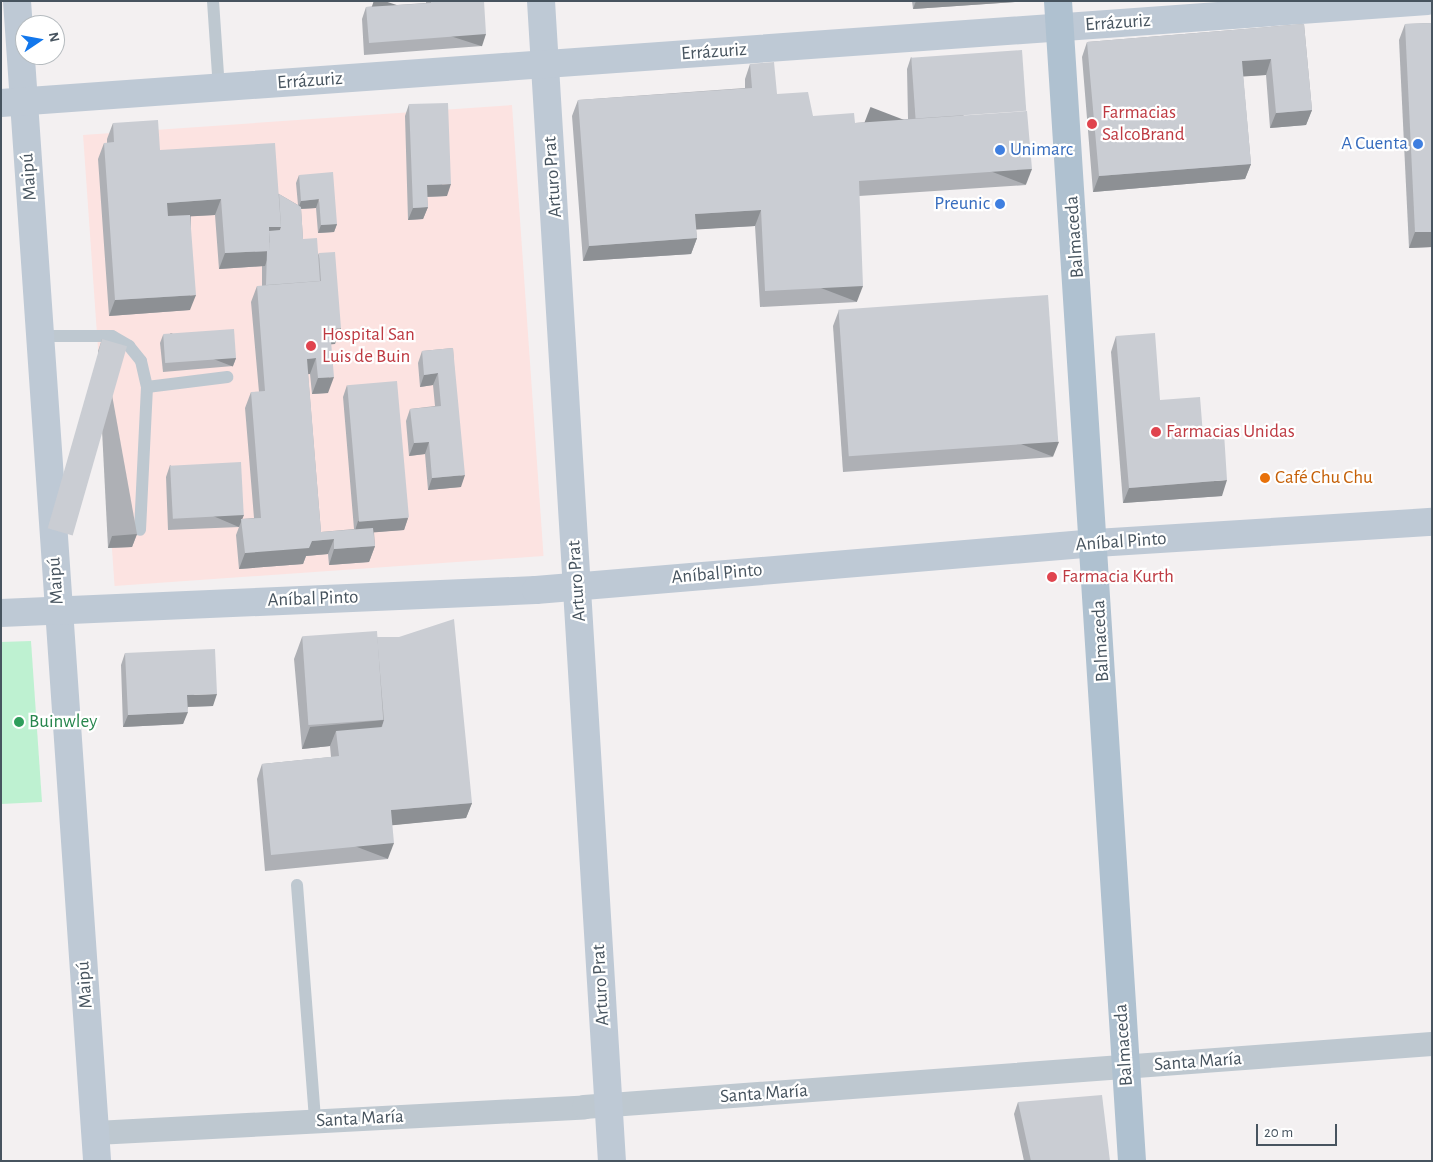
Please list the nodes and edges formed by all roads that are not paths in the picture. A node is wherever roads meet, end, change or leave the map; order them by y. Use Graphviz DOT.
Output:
graph roads {
  1 [pos="17,1"];
  2 [pos="213,1"];
  3 [pos="541,1"];
  4 [pos="1427,1"];
  5 [pos="1059,14"];
  6 [pos="546,64"];
  7 [pos="220,88"];
  8 [pos="12,103"];
  9 [pos="40,336"];
  10 [pos="227,377"];
  11 [pos="147,387"];
  12 [pos="1432,522"];
  13 [pos="140,530"];
  14 [pos="1096,544"];
  15 [pos="577,586"];
  16 [pos="58,610"];
  17 [pos="1,613"];
  18 [pos="297,885"];
  19 [pos="1432,1044"];
  20 [pos="1125,1068"];
  21 [pos="608,1105"];
  22 [pos="315,1121"];
  23 [pos="96,1133"];
  24 [pos="98,1161"];
  25 [pos="612,1161"];
  26 [pos="1132,1161"];
  1 -- 8 [label="street, Maipú"];
  2 -- 7 [label="lane"];
  3 -- 6 [label="street, Arturo Prat"];
  4 -- 5 [label="street, Errázuriz"];
  5 -- 6 [label="street, Errázuriz"];
  5 -- 14 [label="main road, Balmaceda"];
  6 -- 7 [label="street, Errázuriz"];
  6 -- 15 [label="street, Arturo Prat"];
  7 -- 8 [label="street, Errázuriz"];
  8 -- 9 [label="street, Maipú"];
  9 -- 11 [label="lane"];
  9 -- 16 [label="street, Maipú"];
  10 -- 11 [label="lane"];
  11 -- 13 [label="lane"];
  12 -- 14 [label="street, Aníbal Pinto"];
  14 -- 15 [label="street, Aníbal Pinto"];
  14 -- 20 [label="main road, Balmaceda"];
  15 -- 16 [label="street, Aníbal Pinto"];
  15 -- 21 [label="street, Arturo Prat"];
  16 -- 17 [label="street, Aníbal Pinto"];
  16 -- 23 [label="street, Maipú"];
  18 -- 22 [label="lane"];
  19 -- 20 [label="street, Santa María"];
  20 -- 21 [label="street, Santa María"];
  20 -- 26 [label="main road, Balmaceda"];
  21 -- 22 [label="street, Santa María"];
  21 -- 25 [label="street, Arturo Prat"];
  22 -- 23 [label="street, Santa María"];
  23 -- 24 [label="street, Maipú"];
}
